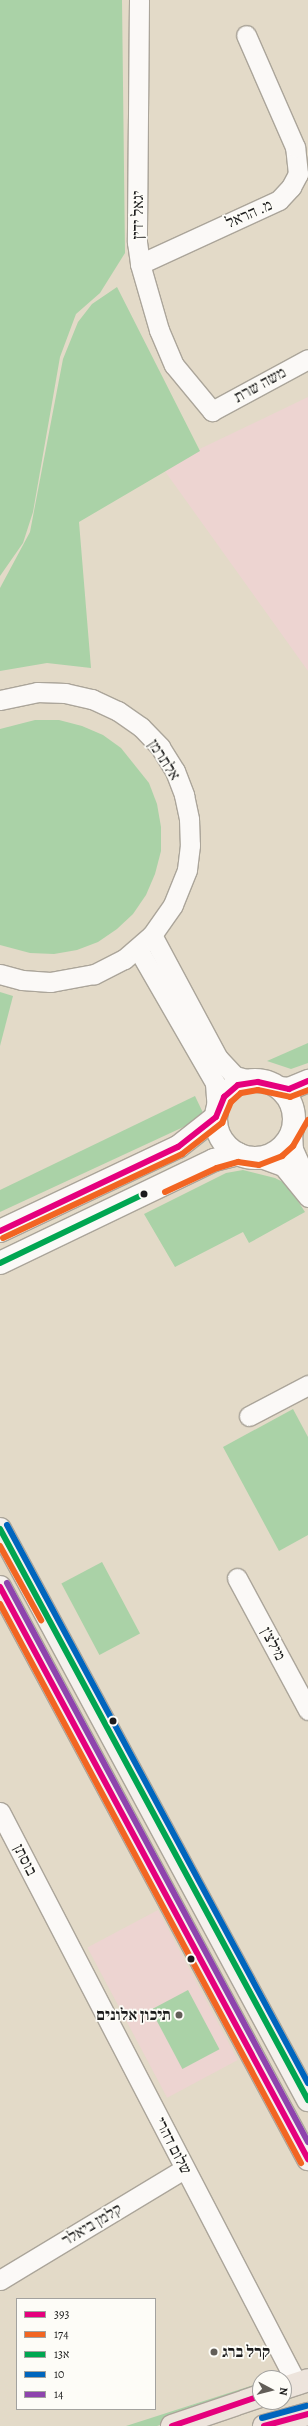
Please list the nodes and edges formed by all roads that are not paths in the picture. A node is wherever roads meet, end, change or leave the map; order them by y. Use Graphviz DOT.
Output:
graph roads {
  1 [pos="138,0"];
  2 [pos="246,35"];
  3 [pos="140,264"];
  4 [pos="308,359"];
  5 [pos="212,411"];
  6 [pos="0,700"];
  7 [pos="152,936"];
  8 [pos="138,949"];
  9 [pos="0,974"];
  10 [pos="308,1081"];
  11 [pos="258,1082"];
  12 [pos="279,1088"];
  13 [pos="308,1107"];
  14 [pos="216,1114"];
  15 [pos="293,1129"];
  16 [pos="248,1155"];
  17 [pos="308,1183"];
  18 [pos="308,1197"];
  19 [pos="0,1232"];
  20 [pos="0,1263"];
  21 [pos="308,1386"];
  22 [pos="249,1416"];
  23 [pos="0,1529"];
  24 [pos="237,1578"];
  25 [pos="0,1586"];
  26 [pos="308,1710"];
  27 [pos="0,1812"];
  28 [pos="50,1908"];
  29 [pos="308,2100"];
  30 [pos="308,2159"];
  31 [pos="184,2169"];
  32 [pos="0,2280"];
  33 [pos="296,2384"];
  34 [pos="252,2399"];
  35 [pos="308,2414"];
  36 [pos="172,2426"];
  37 [pos="264,2426"];
  1 -- 3 [label="street, יגאל ידין"];
  2 -- 3 [label="street, מ. הראל"];
  3 -- 5 [label="street, יגאל ידין"];
  4 -- 5 [label="street, משה שרת"];
  6 -- 7 [label="street, אלתרמן"];
  7 -- 8 [label="street, אלתרמן"];
  7 -- 11 [label="street"];
  8 -- 9 [label="street, אלתרמן"];
  8 -- 14 [label="street"];
  10 -- 12 [label="street"];
  11 -- 12 [label="street"];
  11 -- 14 [label="street"];
  12 -- 15 [label="street"];
  13 -- 15 [label="street"];
  14 -- 16 [label="street"];
  14 -- 19 [label="street"];
  15 -- 16 [label="street"];
  15 -- 17 [label="street"];
  16 -- 18 [label="street"];
  16 -- 20 [label="street"];
  21 -- 22 [label="street"];
  23 -- 29 [label="main road"];
  24 -- 26 [label="street, מילצ'ן"];
  25 -- 30 [label="main road"];
  27 -- 28 [label="street, בוסתן"];
  28 -- 31 [label="street, שלום דהרי"];
  31 -- 32 [label="street, קלמן ביאלר"];
  31 -- 33 [label="street, שלום דהרי"];
  34 -- 36 [label="main road"];
  35 -- 37 [label="main road"];
}
